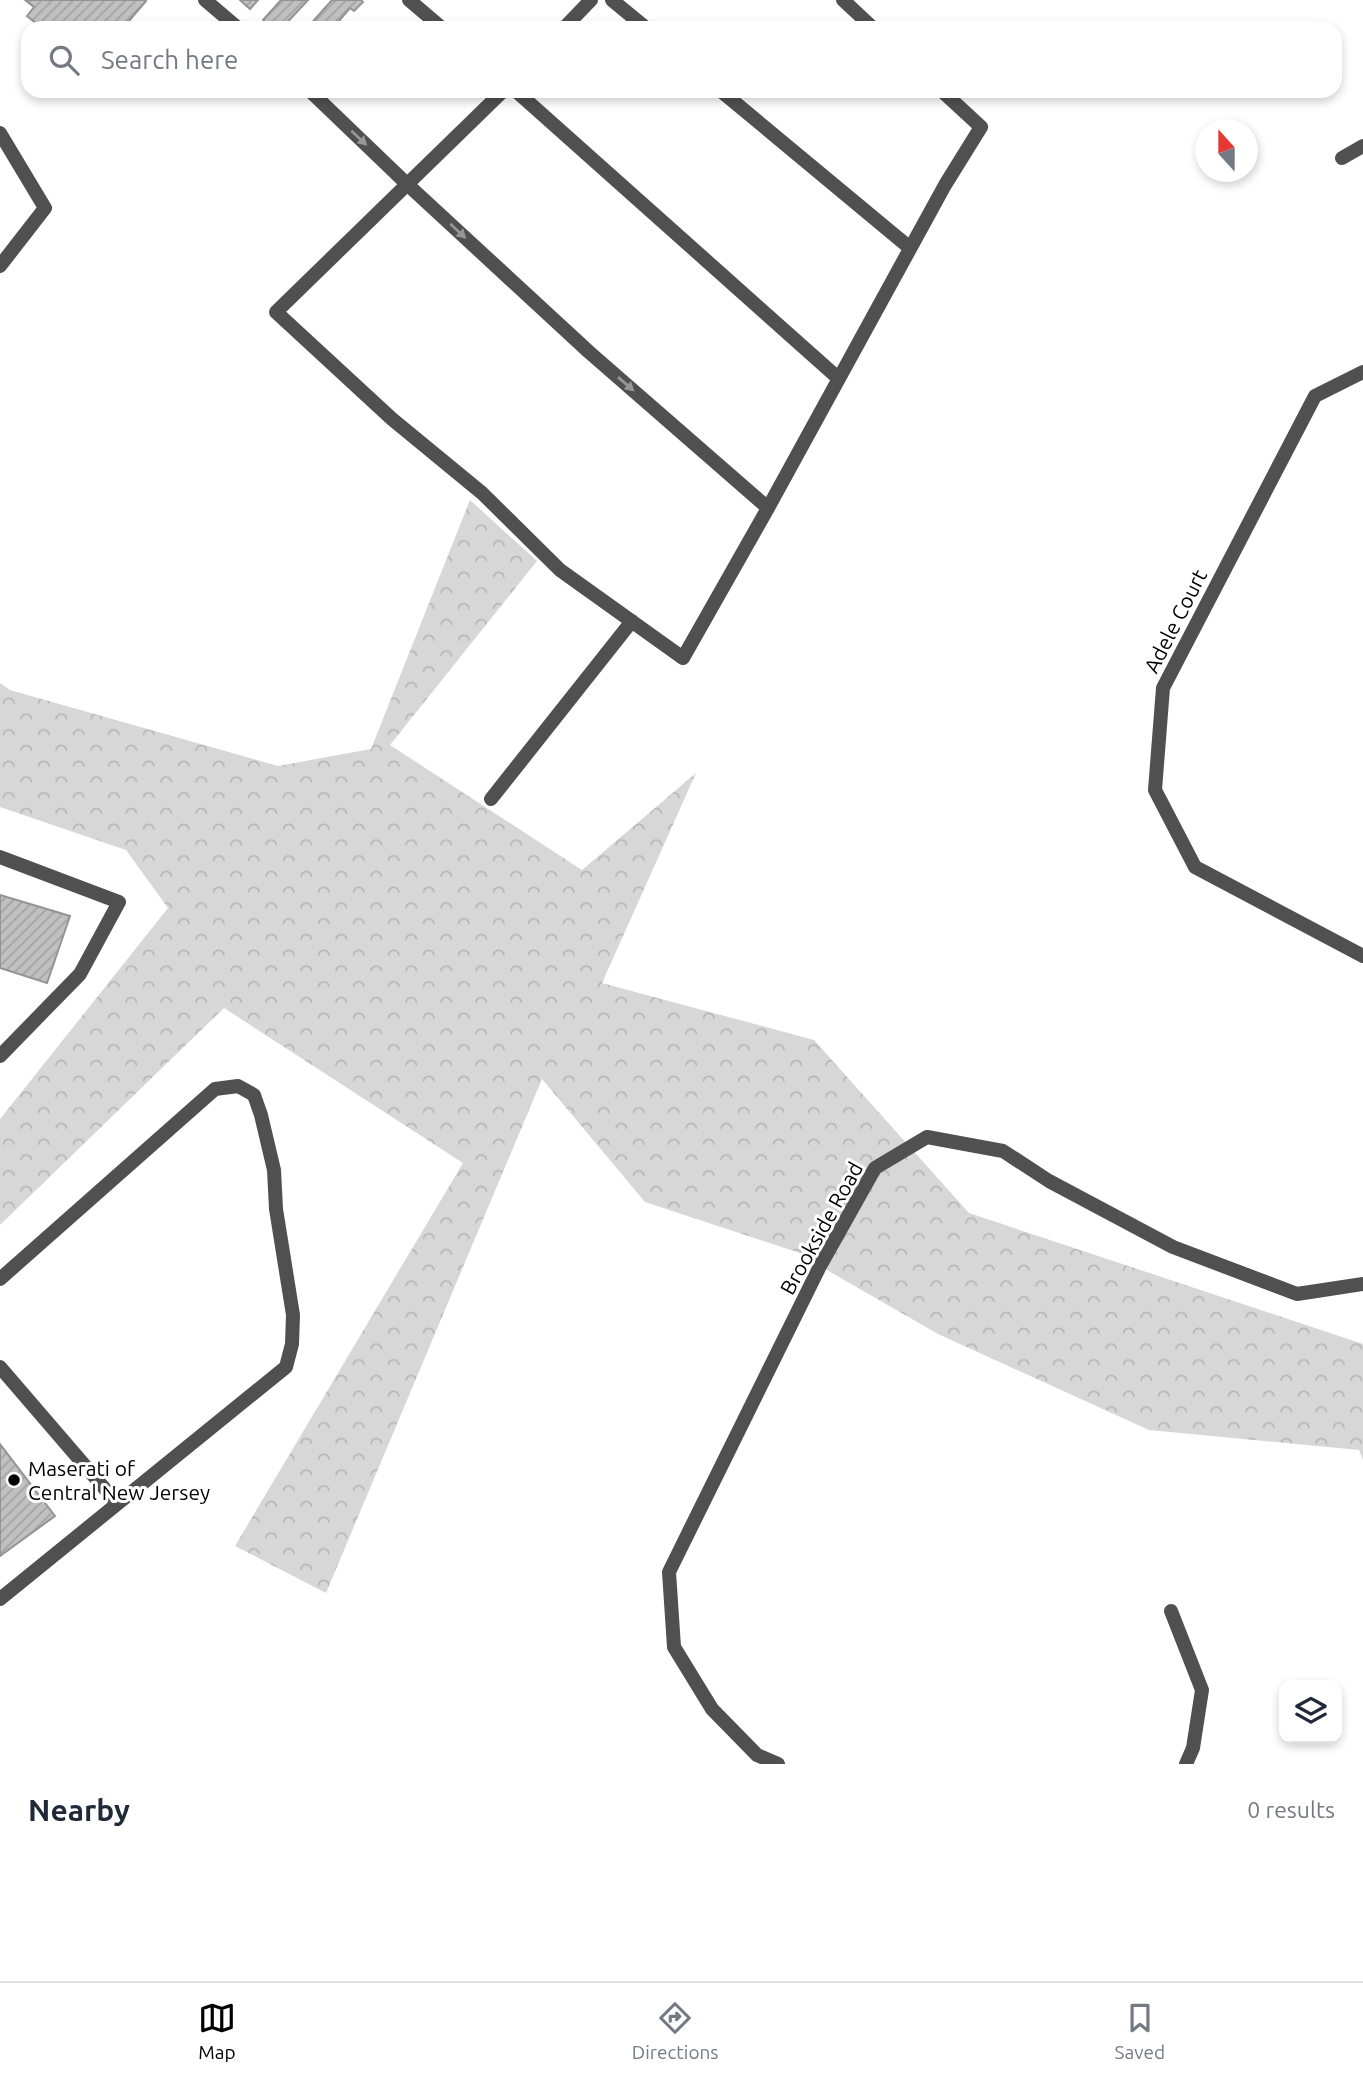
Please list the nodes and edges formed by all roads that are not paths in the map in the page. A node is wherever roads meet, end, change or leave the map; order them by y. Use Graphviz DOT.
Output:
graph roads {
  1 [pos="205,0"];
  2 [pos="409,0"];
  3 [pos="591,0"];
  4 [pos="612,0"];
  5 [pos="843,0"];
  6 [pos="230,21"];
  7 [pos="434,21"];
  8 [pos="571,21"];
  9 [pos="638,21"];
  10 [pos="866,21"];
  11 [pos="317,98"];
  12 [pos="496,98"];
  13 [pos="524,98"];
  14 [pos="729,98"];
  15 [pos="950,98"];
  16 [pos="0,133"];
  17 [pos="1363,146"];
  18 [pos="1342,158"];
  19 [pos="408,185"];
  20 [pos="910,248"];
  21 [pos="0,266"];
  22 [pos="1363,372"];
  23 [pos="838,379"];
  24 [pos="768,508"];
  25 [pos="632,621"];
  26 [pos="491,799"];
  27 [pos="0,857"];
  28 [pos="1363,956"];
  29 [pos="0,1056"];
  30 [pos="0,1279"];
  31 [pos="1363,1284"];
  32 [pos="0,1367"];
  33 [pos="117,1503"];
  34 [pos="0,1599"];
  35 [pos="1171,1612"];
  36 [pos="778,1764"];
  37 [pos="1186,1764"];
  1 -- 6 [label="street"];
  2 -- 7 [label="street"];
  3 -- 8 [label="street"];
  4 -- 9 [label="street"];
  5 -- 10 [label="street"];
  11 -- 19 [label="street, one-way"];
  12 -- 19 [label="street"];
  13 -- 23 [label="street"];
  14 -- 20 [label="street"];
  15 -- 20 [label="street"];
  16 -- 21 [label="street"];
  17 -- 18 [label="street"];
  19 -- 24 [label="street, one-way"];
  19 -- 25 [label="street"];
  20 -- 23 [label="street"];
  22 -- 28 [label="street, Adele Court"];
  23 -- 24 [label="street"];
  24 -- 25 [label="street"];
  25 -- 26 [label="street"];
  27 -- 29 [label="street"];
  30 -- 33 [label="street"];
  31 -- 36 [label="street, Brookside Road"];
  32 -- 33 [label="street"];
  33 -- 34 [label="street"];
  35 -- 37 [label="street"];
}
